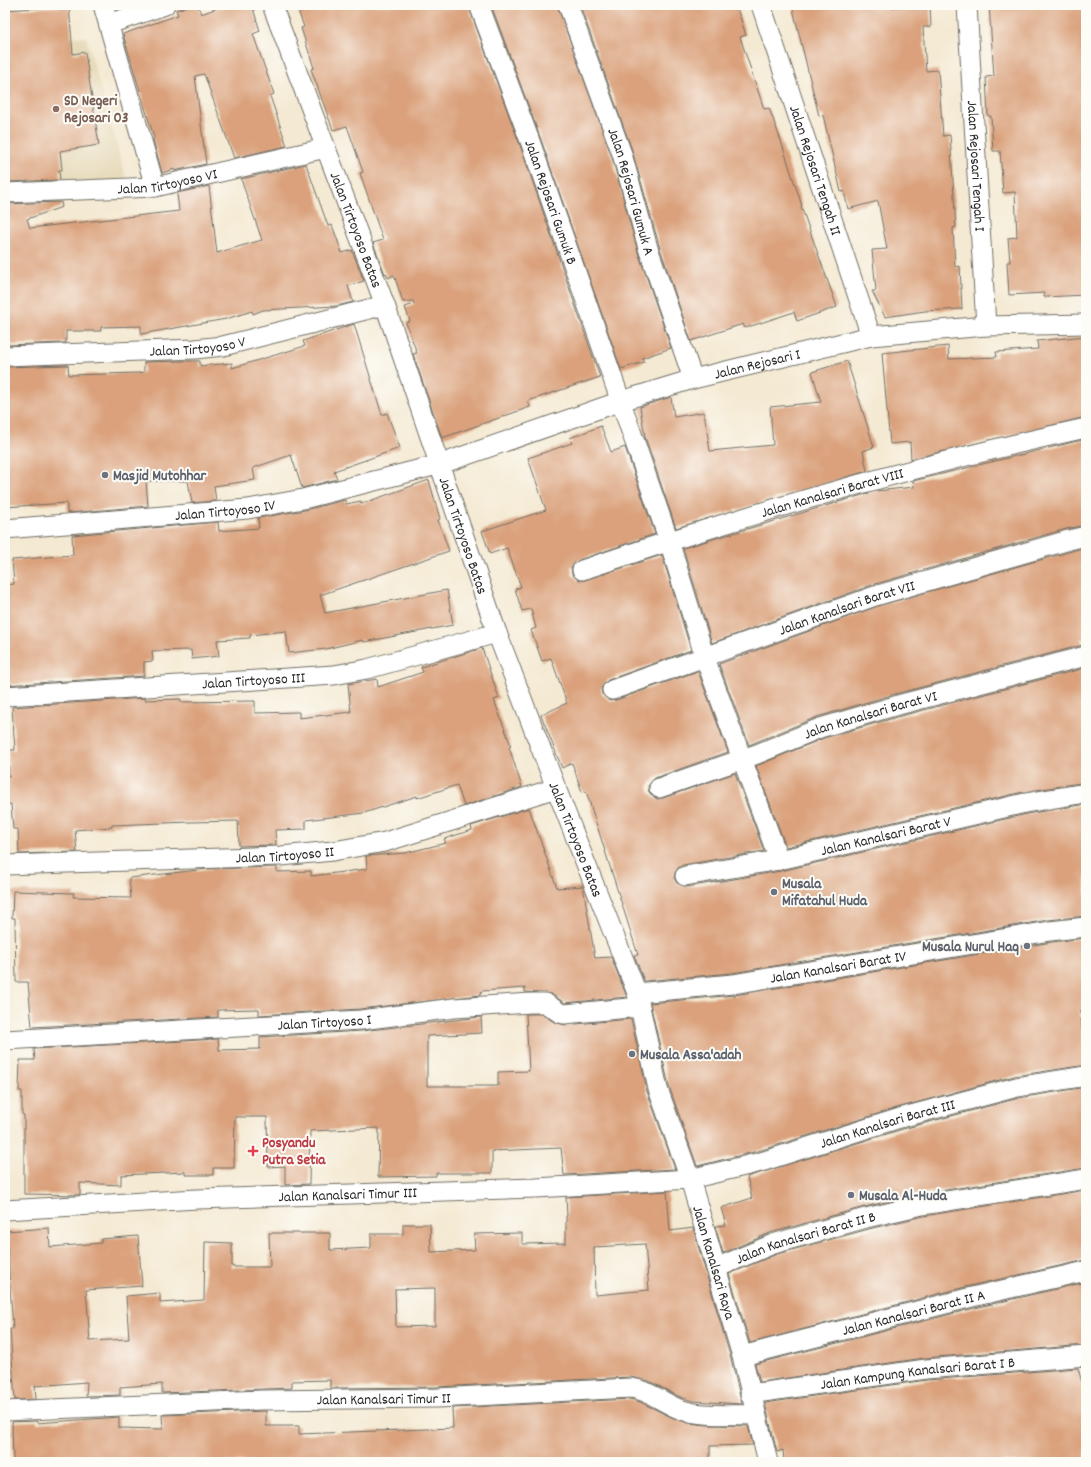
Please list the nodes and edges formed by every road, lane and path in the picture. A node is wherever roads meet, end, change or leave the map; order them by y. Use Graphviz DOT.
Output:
graph roads {
  1 [pos="103,5"];
  2 [pos="165,5"];
  3 [pos="272,5"];
  4 [pos="479,5"];
  5 [pos="568,5"];
  6 [pos="761,5"];
  7 [pos="967,5"];
  8 [pos="109,24"];
  9 [pos="326,148"];
  10 [pos="155,187"];
  11 [pos="5,193"];
  12 [pos="385,305"];
  13 [pos="1086,324"];
  14 [pos="986,326"];
  15 [pos="871,336"];
  16 [pos="5,356"];
  17 [pos="693,380"];
  18 [pos="621,401"];
  19 [pos="1086,428"];
  20 [pos="441,464"];
  21 [pos="5,529"];
  22 [pos="1086,536"];
  23 [pos="668,540"];
  24 [pos="582,570"];
  25 [pos="497,633"];
  26 [pos="1086,656"];
  27 [pos="705,658"];
  28 [pos="612,690"];
  29 [pos="5,696"];
  30 [pos="743,758"];
  31 [pos="556,788"];
  32 [pos="659,788"];
  33 [pos="1086,792"];
  34 [pos="779,860"];
  35 [pos="5,865"];
  36 [pos="685,876"];
  37 [pos="1086,927"];
  38 [pos="639,1000"];
  39 [pos="5,1040"];
  40 [pos="654,1065"];
  41 [pos="1086,1076"];
  42 [pos="690,1179"];
  43 [pos="1086,1179"];
  44 [pos="5,1210"];
  45 [pos="716,1268"];
  46 [pos="1086,1271"];
  47 [pos="742,1356"];
  48 [pos="1086,1356"];
  49 [pos="750,1394"];
  50 [pos="5,1411"];
  51 [pos="756,1415"];
  52 [pos="768,1462"];
  1 -- 8 [label="street"];
  2 -- 8 [label="street"];
  3 -- 9 [label="street, Jalan Tirtoyoso Batas"];
  4 -- 18 [label="street, Jalan Rejosari Gumuk B"];
  5 -- 17 [label="street, Jalan Rejosari Gumuk A"];
  6 -- 15 [label="street, Jalan Rejosari Tengah II"];
  7 -- 14 [label="street, Jalan Rejosari Tengah I"];
  8 -- 10 [label="street"];
  9 -- 10 [label="street, Jalan Tirtoyoso VI"];
  9 -- 12 [label="street, Jalan Tirtoyoso Batas"];
  10 -- 11 [label="street, Jalan Tirtoyoso VI"];
  12 -- 16 [label="street, Jalan Tirtoyoso V"];
  12 -- 20 [label="street, Jalan Tirtoyoso Batas"];
  13 -- 14 [label="street, Jalan Rejosari I"];
  14 -- 15 [label="street, Jalan Rejosari I"];
  15 -- 17 [label="street, Jalan Rejosari I"];
  17 -- 18 [label="street, Jalan Rejosari I"];
  18 -- 20 [label="street, Jalan Rejosari I"];
  18 -- 23 [label="street, Jalan Rejosari Gumuk B"];
  19 -- 23 [label="street, Jalan Kanalsari Barat VIII"];
  20 -- 21 [label="street, Jalan Tirtoyoso IV"];
  20 -- 25 [label="street, Jalan Tirtoyoso Batas"];
  22 -- 27 [label="street, Jalan Kanalsari Barat VII"];
  23 -- 24 [label="street, Jalan Kanalsari Barat VIII"];
  23 -- 27 [label="street, Jalan Rejosari Gumuk B"];
  25 -- 29 [label="street, Jalan Tirtoyoso III"];
  25 -- 31 [label="street, Jalan Tirtoyoso Batas"];
  26 -- 30 [label="street, Jalan Kanalsari Barat VI"];
  27 -- 28 [label="street, Jalan Kanalsari Barat VII"];
  27 -- 30 [label="street, Jalan Rejosari Gumuk B"];
  30 -- 32 [label="street, Jalan Kanalsari Barat VI"];
  30 -- 34 [label="street, Jalan Rejosari Gumuk B"];
  31 -- 35 [label="street, Jalan Tirtoyoso II"];
  31 -- 38 [label="street, Jalan Tirtoyoso Batas"];
  33 -- 34 [label="street, Jalan Kanalsari Barat V"];
  34 -- 36 [label="street, Jalan Kanalsari Barat V"];
  37 -- 38 [label="street, Jalan Kanalsari Barat IV"];
  38 -- 39 [label="street, Jalan Tirtoyoso I"];
  38 -- 40 [label="street, Jalan Tirtoyoso Batas"];
  40 -- 42 [label="street, Jalan Kanalsari Raya"];
  41 -- 42 [label="street, Jalan Kanalsari Barat III"];
  42 -- 44 [label="street, Jalan Kanalsari Timur III"];
  42 -- 45 [label="street, Jalan Kanalsari Raya"];
  43 -- 45 [label="street, Jalan Kanalsari Barat II B"];
  45 -- 47 [label="street, Jalan Kanalsari Raya"];
  46 -- 47 [label="street, Jalan Kanalsari Barat II A"];
  47 -- 49 [label="street, Jalan Kanalsari Raya"];
  48 -- 49 [label="street, Jalan Kampung Kanalsari Barat I B"];
  49 -- 51 [label="street, Jalan Kanalsari Raya"];
  50 -- 51 [label="street, Jalan Kanalsari Timur II"];
  51 -- 52 [label="street, Jalan Kanalsari Raya"];
}
